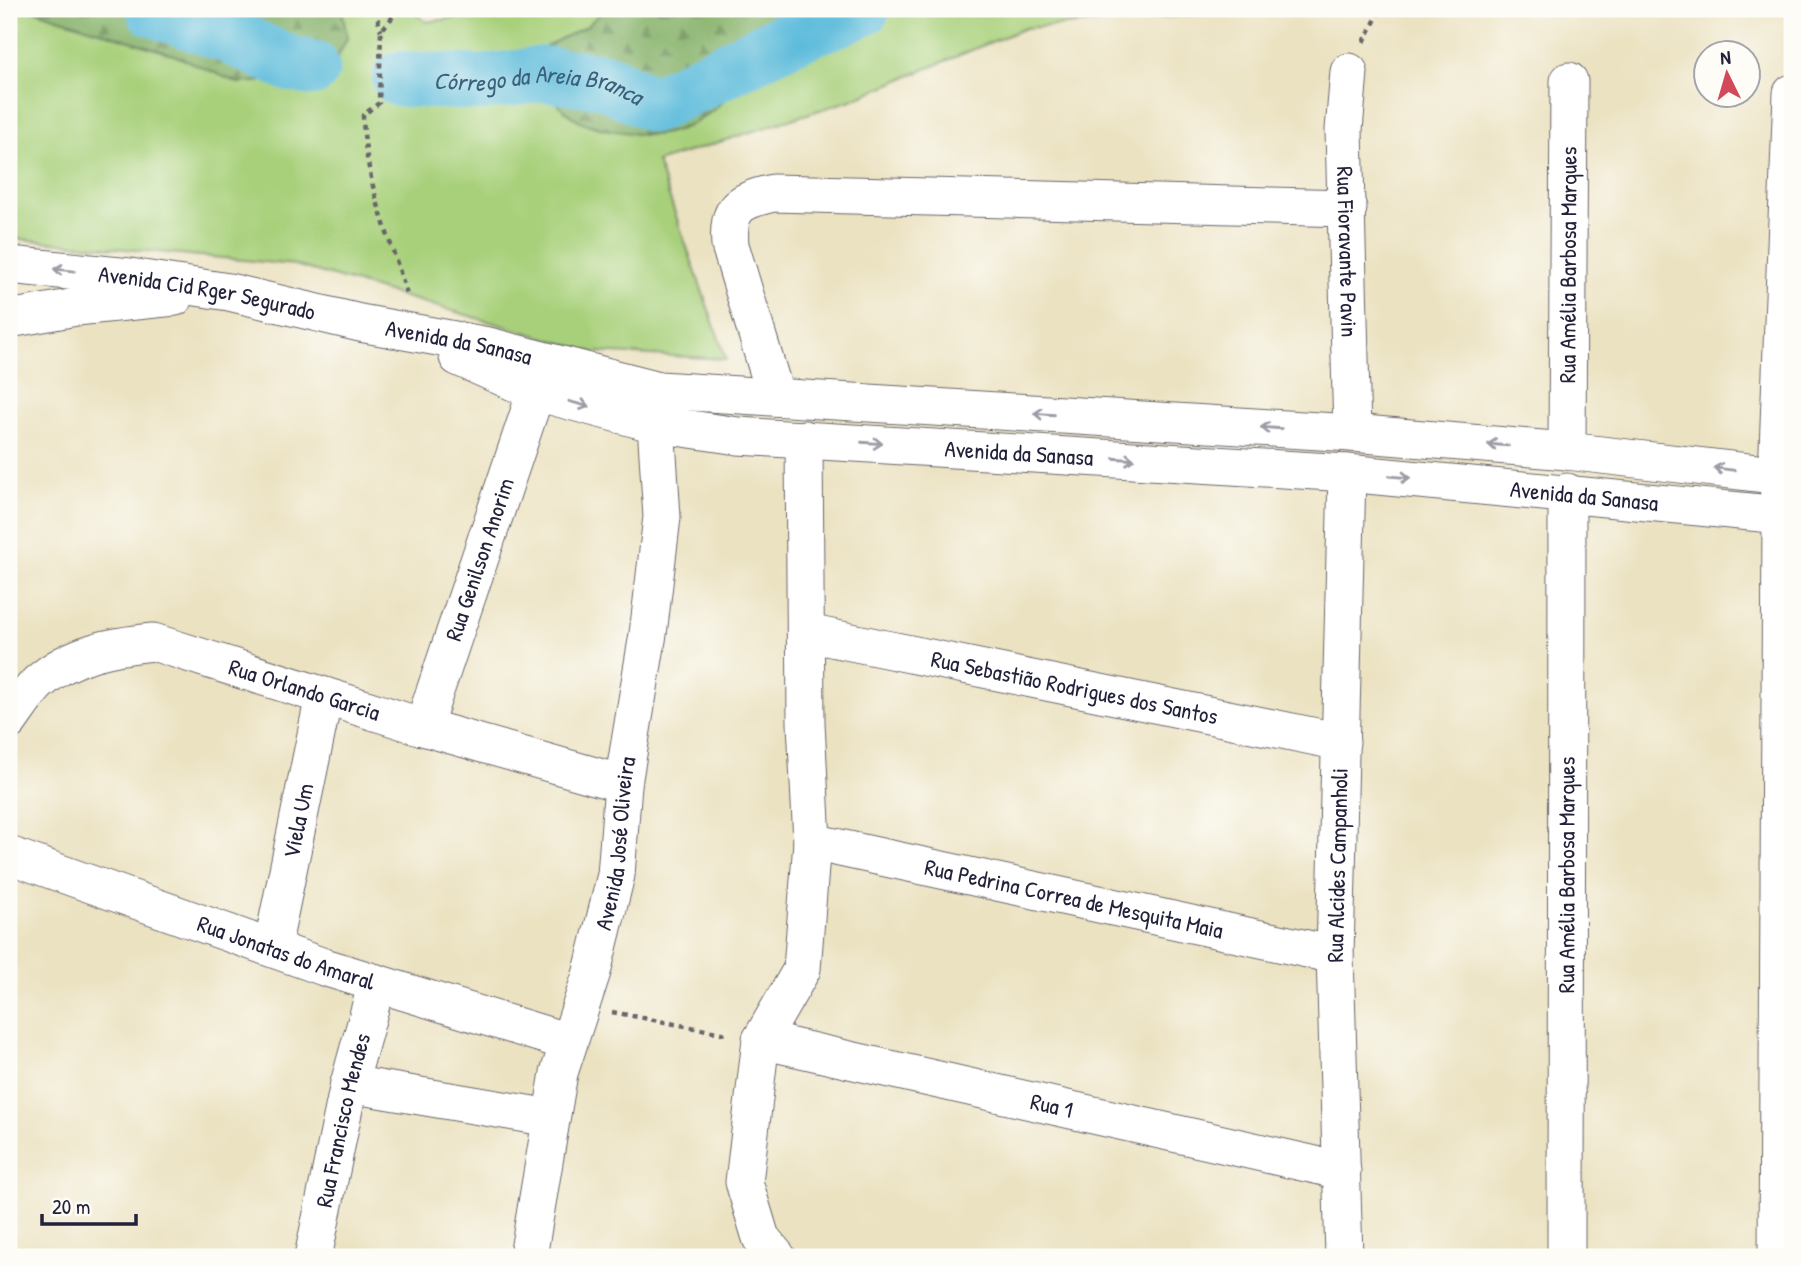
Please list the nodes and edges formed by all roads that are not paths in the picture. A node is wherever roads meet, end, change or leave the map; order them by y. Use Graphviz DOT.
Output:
graph roads {
  1 [pos="1349,72"];
  2 [pos="1569,81"];
  3 [pos="1791,95"];
  4 [pos="1348,208"];
  5 [pos="11,265"];
  6 [pos="229,292"];
  7 [pos="10,318"];
  8 [pos="403,332"];
  9 [pos="536,392"];
  10 [pos="776,397"];
  11 [pos="656,424"];
  12 [pos="1352,433"];
  13 [pos="804,439"];
  14 [pos="1567,451"];
  15 [pos="1347,473"];
  16 [pos="1784,476"];
  17 [pos="1567,492"];
  18 [pos="1787,515"];
  19 [pos="807,632"];
  20 [pos="324,696"];
  21 [pos="9,722"];
  22 [pos="423,727"];
  23 [pos="1341,742"];
  24 [pos="624,784"];
  25 [pos="812,842"];
  26 [pos="9,855"];
  27 [pos="272,948"];
  28 [pos="1335,955"];
  29 [pos="377,983"];
  30 [pos="761,1040"];
  31 [pos="568,1042"];
  32 [pos="349,1084"];
  33 [pos="551,1118"];
  34 [pos="1342,1171"];
  35 [pos="313,1257"];
  36 [pos="528,1257"];
  37 [pos="777,1257"];
  38 [pos="1344,1257"];
  39 [pos="1566,1257"];
  40 [pos="1777,1257"];
  1 -- 4 [label="street, Rua Fioravante Pavin"];
  2 -- 14 [label="street, Rua Amélia Barbosa Marques"];
  3 -- 16 [label="street"];
  4 -- 10 [label="street"];
  4 -- 12 [label="street, Rua Fioravante Pavin"];
  6 -- 5 [label="street, Avenida Cid Rger Segurado, one-way"];
  5 -- 7 [label="street"];
  6 -- 7 [label="street"];
  6 -- 8 [label="street, Avenida Cid Rger Segurado"];
  8 -- 9 [label="street, Avenida da Sanasa"];
  8 -- 10 [label="street, Avenida da Sanasa"];
  9 -- 11 [label="street, Avenida da Sanasa, one-way"];
  9 -- 22 [label="street, Rua Genilson Anorim"];
  12 -- 10 [label="street, Avenida da Sanasa, one-way"];
  11 -- 13 [label="street, Avenida da Sanasa"];
  11 -- 24 [label="street, Avenida José Oliveira"];
  14 -- 12 [label="street, Avenida da Sanasa, one-way"];
  13 -- 15 [label="street, Avenida da Sanasa, one-way"];
  13 -- 19 [label="street"];
  16 -- 14 [label="street, Avenida da Sanasa, one-way"];
  15 -- 17 [label="street, Avenida da Sanasa, one-way"];
  15 -- 23 [label="street, Rua Alcides Campanholi"];
  16 -- 18 [label="street"];
  17 -- 18 [label="street, Avenida da Sanasa"];
  17 -- 39 [label="street, Rua Amélia Barbosa Marques"];
  18 -- 40 [label="street"];
  19 -- 23 [label="street, Rua Sebastião Rodrigues dos Santos"];
  19 -- 25 [label="street"];
  20 -- 21 [label="street, Rua Orlando Garcia"];
  20 -- 22 [label="street, Rua Orlando Garcia"];
  20 -- 27 [label="street, Viela Um"];
  22 -- 24 [label="street, Rua Orlando Garcia"];
  23 -- 28 [label="street, Rua Alcides Campanholi"];
  24 -- 31 [label="street, Avenida José Oliveira"];
  25 -- 28 [label="street, Rua Pedrina Correa de Mesquita Maia"];
  25 -- 30 [label="street"];
  26 -- 27 [label="street, Rua Jonatas do Amaral"];
  27 -- 29 [label="street, Rua Jonatas do Amaral"];
  28 -- 34 [label="street, Rua Alcides Campanholi"];
  29 -- 31 [label="street, Rua Jonatas do Amaral"];
  29 -- 32 [label="street, Rua Francisco Mendes"];
  30 -- 34 [label="street, Rua 1"];
  30 -- 37 [label="street"];
  31 -- 33 [label="street, Avenida José Oliveira"];
  32 -- 33 [label="street"];
  32 -- 35 [label="street, Rua Francisco Mendes"];
  33 -- 36 [label="street, Avenida José Oliveira"];
  34 -- 38 [label="street, Rua Alcides Campanholi"];
}
